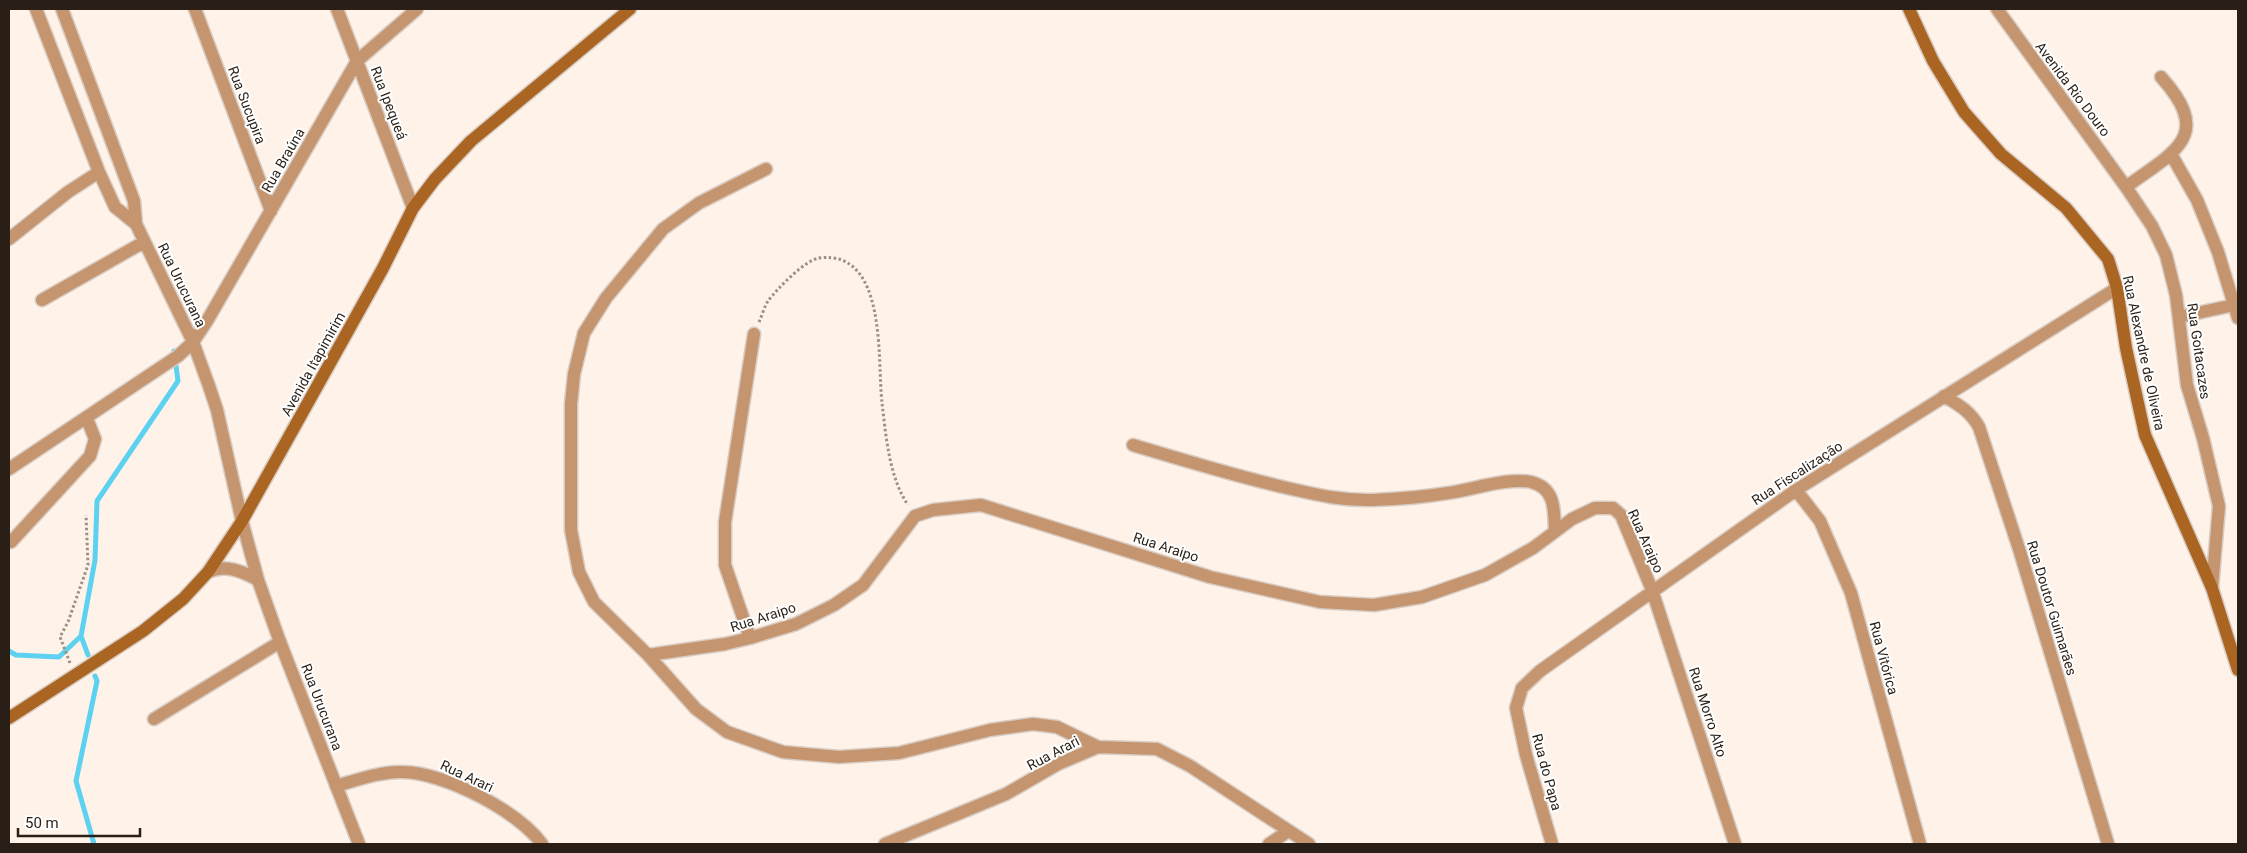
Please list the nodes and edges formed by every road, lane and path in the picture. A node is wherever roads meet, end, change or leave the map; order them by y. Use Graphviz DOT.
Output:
graph roads {
  1 [pos="36,9"];
  2 [pos="62,9"];
  3 [pos="196,9"];
  4 [pos="337,9"];
  5 [pos="417,9"];
  6 [pos="630,9"];
  7 [pos="1909,9"];
  8 [pos="1997,9"];
  9 [pos="356,61"];
  10 [pos="2161,77"];
  11 [pos="2170,154"];
  12 [pos="766,169"];
  13 [pos="98,172"];
  14 [pos="2126,187"];
  15 [pos="413,208"];
  16 [pos="271,211"];
  17 [pos="136,224"];
  18 [pos="9,239"];
  19 [pos="144,242"];
  20 [pos="2117,288"];
  21 [pos="42,300"];
  22 [pos="2234,304"];
  23 [pos="2179,317"];
  24 [pos="2238,318"];
  25 [pos="754,334"];
  26 [pos="193,342"];
  27 [pos="1944,396"];
  28 [pos="87,419"];
  29 [pos="1133,445"];
  30 [pos="9,470"];
  31 [pos="1796,490"];
  32 [pos="86,515"];
  33 [pos="915,516"];
  34 [pos="242,521"];
  35 [pos="1555,531"];
  36 [pos="11,542"];
  37 [pos="208,572"];
  38 [pos="258,580"];
  39 [pos="2212,588"];
  40 [pos="1652,590"];
  41 [pos="750,638"];
  42 [pos="280,642"];
  43 [pos="648,655"];
  44 [pos="68,659"];
  45 [pos="2237,662"];
  46 [pos="1516,708"];
  47 [pos="9,718"];
  48 [pos="154,719"];
  49 [pos="1098,747"];
  50 [pos="336,786"];
  51 [pos="1287,832"];
  52 [pos="359,844"];
  53 [pos="542,844"];
  54 [pos="887,844"];
  55 [pos="1269,844"];
  56 [pos="1309,844"];
  57 [pos="1552,844"];
  58 [pos="1735,844"];
  59 [pos="1920,844"];
  60 [pos="2108,844"];
  1 -- 13 [label="street"];
  2 -- 17 [label="street, Rua Urucurana"];
  3 -- 16 [label="street, Rua Sucupira"];
  4 -- 9 [label="street, Rua Ipequeá"];
  5 -- 9 [label="street, Rua Braúna"];
  6 -- 15 [label="main road, Avenida Itapimirim"];
  7 -- 20 [label="main road, Rua Alexandre de Oliveira"];
  8 -- 14 [label="street, Avenida Rio Douro"];
  9 -- 15 [label="street, Rua Ipequeá"];
  9 -- 16 [label="street, Rua Braúna"];
  10 -- 11 [label="street"];
  11 -- 14 [label="street"];
  11 -- 22 [label="street"];
  12 -- 43 [label="street"];
  13 -- 17 [label="street"];
  13 -- 18 [label="street"];
  14 -- 23 [label="street, Rua Goitacazes"];
  15 -- 34 [label="main road, Avenida Itapimirim"];
  16 -- 26 [label="street, Rua Braúna"];
  17 -- 19 [label="street, Rua Urucurana"];
  19 -- 21 [label="street"];
  19 -- 26 [label="street, Rua Urucurana"];
  20 -- 27 [label="street, Rua Fiscalização"];
  20 -- 39 [label="main road, Rua Alexandre de Oliveira"];
  22 -- 23 [label="street"];
  22 -- 24 [label="street"];
  23 -- 39 [label="street, Rua Goitacazes"];
  25 -- 33 [label="path"];
  25 -- 41 [label="street"];
  26 -- 28 [label="street, Rua Braúna"];
  26 -- 34 [label="street, Rua Urucurana"];
  27 -- 31 [label="street, Rua Fiscalização"];
  27 -- 60 [label="street, Rua Doutor Guimarães"];
  28 -- 30 [label="street, Rua Braúna"];
  28 -- 36 [label="street"];
  29 -- 35 [label="street"];
  31 -- 40 [label="street, Rua Fiscalização"];
  31 -- 59 [label="street, Rua Vitórica"];
  32 -- 44 [label="path"];
  33 -- 35 [label="street, Rua Araipo"];
  33 -- 41 [label="street, Rua Araipo"];
  34 -- 37 [label="main road, Avenida Itapimirim"];
  34 -- 38 [label="street, Rua Urucurana"];
  35 -- 40 [label="street, Rua Araipo"];
  37 -- 38 [label="street"];
  37 -- 47 [label="main road, Avenida Itapimirim"];
  38 -- 42 [label="street, Rua Urucurana"];
  39 -- 45 [label="main road, Rua Alexandre de Oliveira"];
  40 -- 46 [label="street, Rua Fiscalização"];
  40 -- 58 [label="street, Rua Morro Alto"];
  41 -- 43 [label="street, Rua Araipo"];
  42 -- 48 [label="street"];
  42 -- 50 [label="street, Rua Urucurana"];
  43 -- 49 [label="street"];
  46 -- 57 [label="street, Rua do Papa"];
  49 -- 51 [label="street, Rua Arari"];
  49 -- 54 [label="street, Rua Arari"];
  50 -- 52 [label="street, Rua Urucurana"];
  50 -- 53 [label="street, Rua Arari"];
  51 -- 55 [label="street"];
  51 -- 56 [label="street, Rua Arari"];
}
